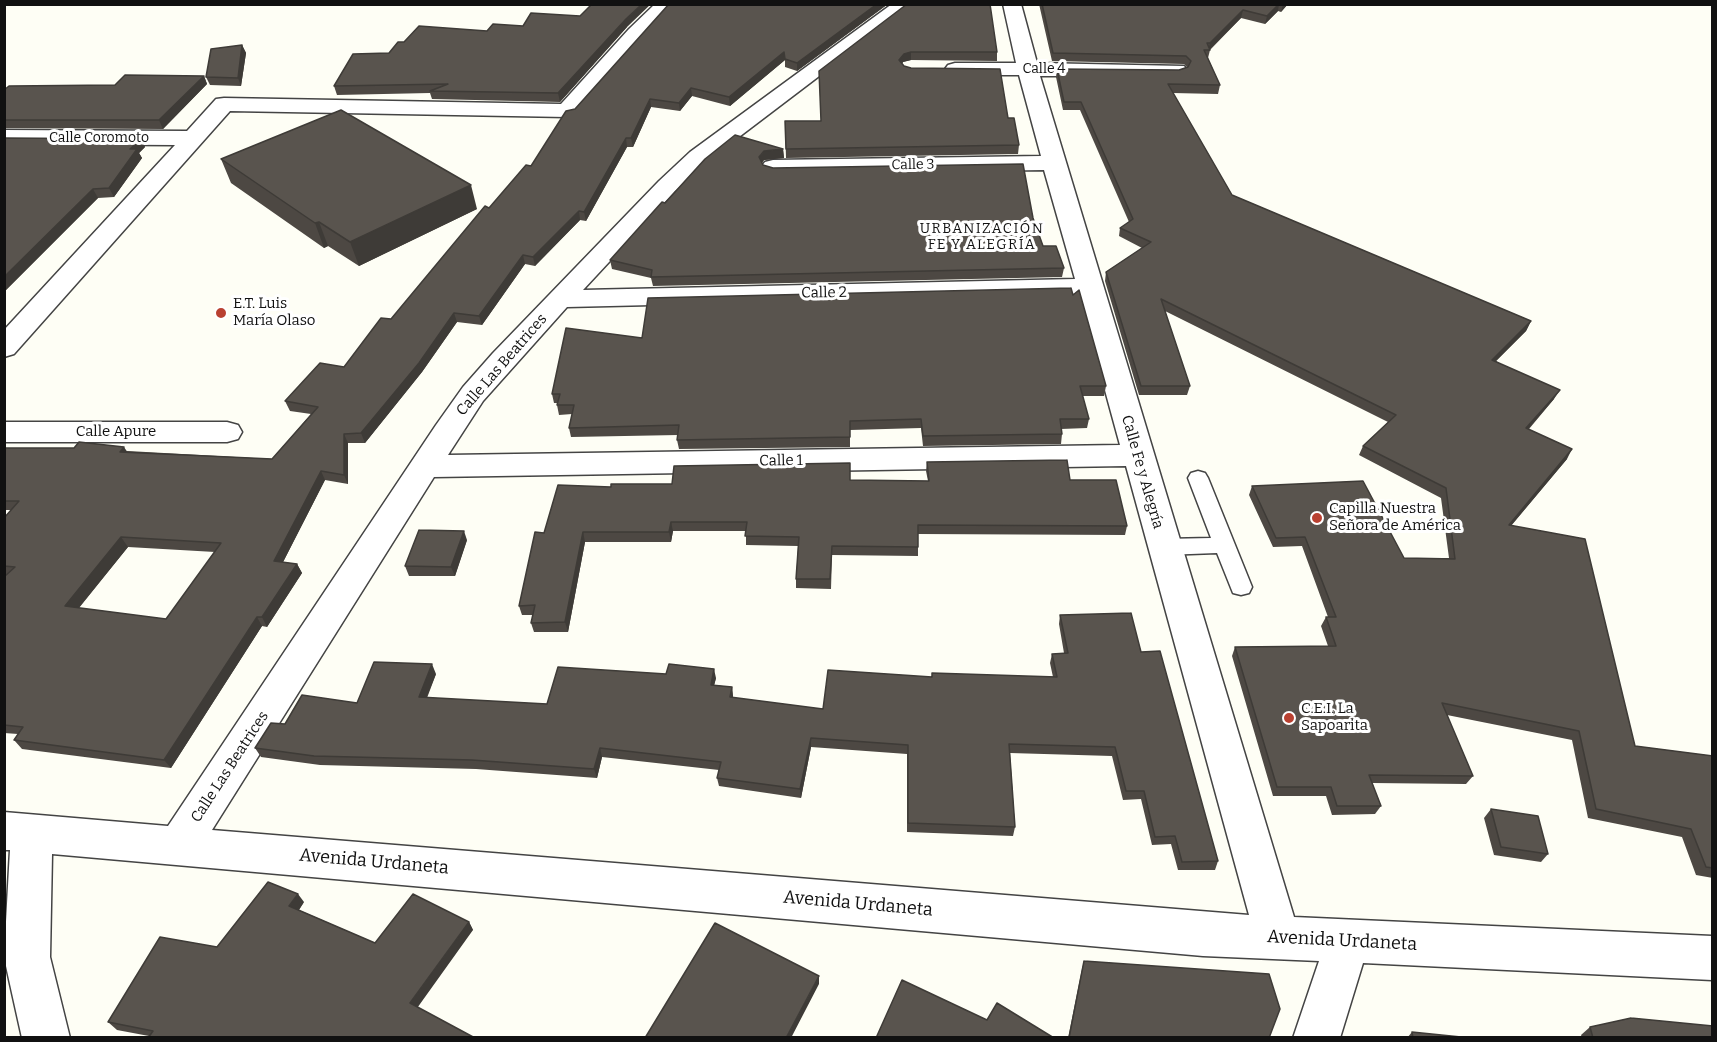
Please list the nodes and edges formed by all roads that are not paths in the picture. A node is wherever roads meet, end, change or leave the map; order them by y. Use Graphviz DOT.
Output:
graph roads {
  1 [pos="666,4"];
  2 [pos="905,4"];
  3 [pos="1012,4"];
  4 [pos="934,69"];
  5 [pos="1028,69"];
  6 [pos="1177,70"];
  7 [pos="4,137"];
  8 [pos="193,138"];
  9 [pos="1054,163"];
  10 [pos="773,167"];
  11 [pos="1089,287"];
  12 [pos="560,299"];
  13 [pos="4,348"];
  14 [pos="4,432"];
  15 [pos="227,432"];
  16 [pos="1137,455"];
  17 [pos="425,466"];
  18 [pos="1197,478"];
  19 [pos="1224,545"];
  20 [pos="1164,548"];
  21 [pos="1241,586"];
  22 [pos="18,832"];
  23 [pos="179,845"];
  24 [pos="1278,938"];
  25 [pos="1348,941"];
  26 [pos="1713,958"];
  27 [pos="45,1038"];
  28 [pos="1316,1038"];
  1 -- 8 [label="street"];
  2 -- 12 [label="street, Calle Las Beatrices"];
  3 -- 5 [label="street, Calle Fe y Alegría"];
  4 -- 5 [label="street, Calle 4"];
  5 -- 6 [label="street, Calle 4"];
  5 -- 9 [label="street, Calle Fe y Alegría"];
  7 -- 8 [label="street, Calle Coromoto"];
  8 -- 13 [label="street"];
  9 -- 10 [label="street, Calle 3"];
  9 -- 11 [label="street, Calle Fe y Alegría"];
  11 -- 12 [label="street, Calle 2"];
  11 -- 16 [label="street, Calle Fe y Alegría"];
  12 -- 17 [label="street, Calle Las Beatrices"];
  14 -- 15 [label="street, Calle Apure"];
  16 -- 17 [label="street, Calle 1"];
  16 -- 20 [label="street, Calle Fe y Alegría"];
  17 -- 23 [label="street, Calle Las Beatrices"];
  18 -- 19 [label="lane"];
  19 -- 20 [label="lane"];
  19 -- 21 [label="lane"];
  20 -- 24 [label="street, Calle Fe y Alegría"];
  22 -- 23 [label="street, Avenida Urdaneta"];
  22 -- 27 [label="street"];
  23 -- 24 [label="street, Avenida Urdaneta"];
  24 -- 25 [label="street, Avenida Urdaneta"];
  25 -- 26 [label="street, Avenida Urdaneta"];
  25 -- 28 [label="street"];
}
